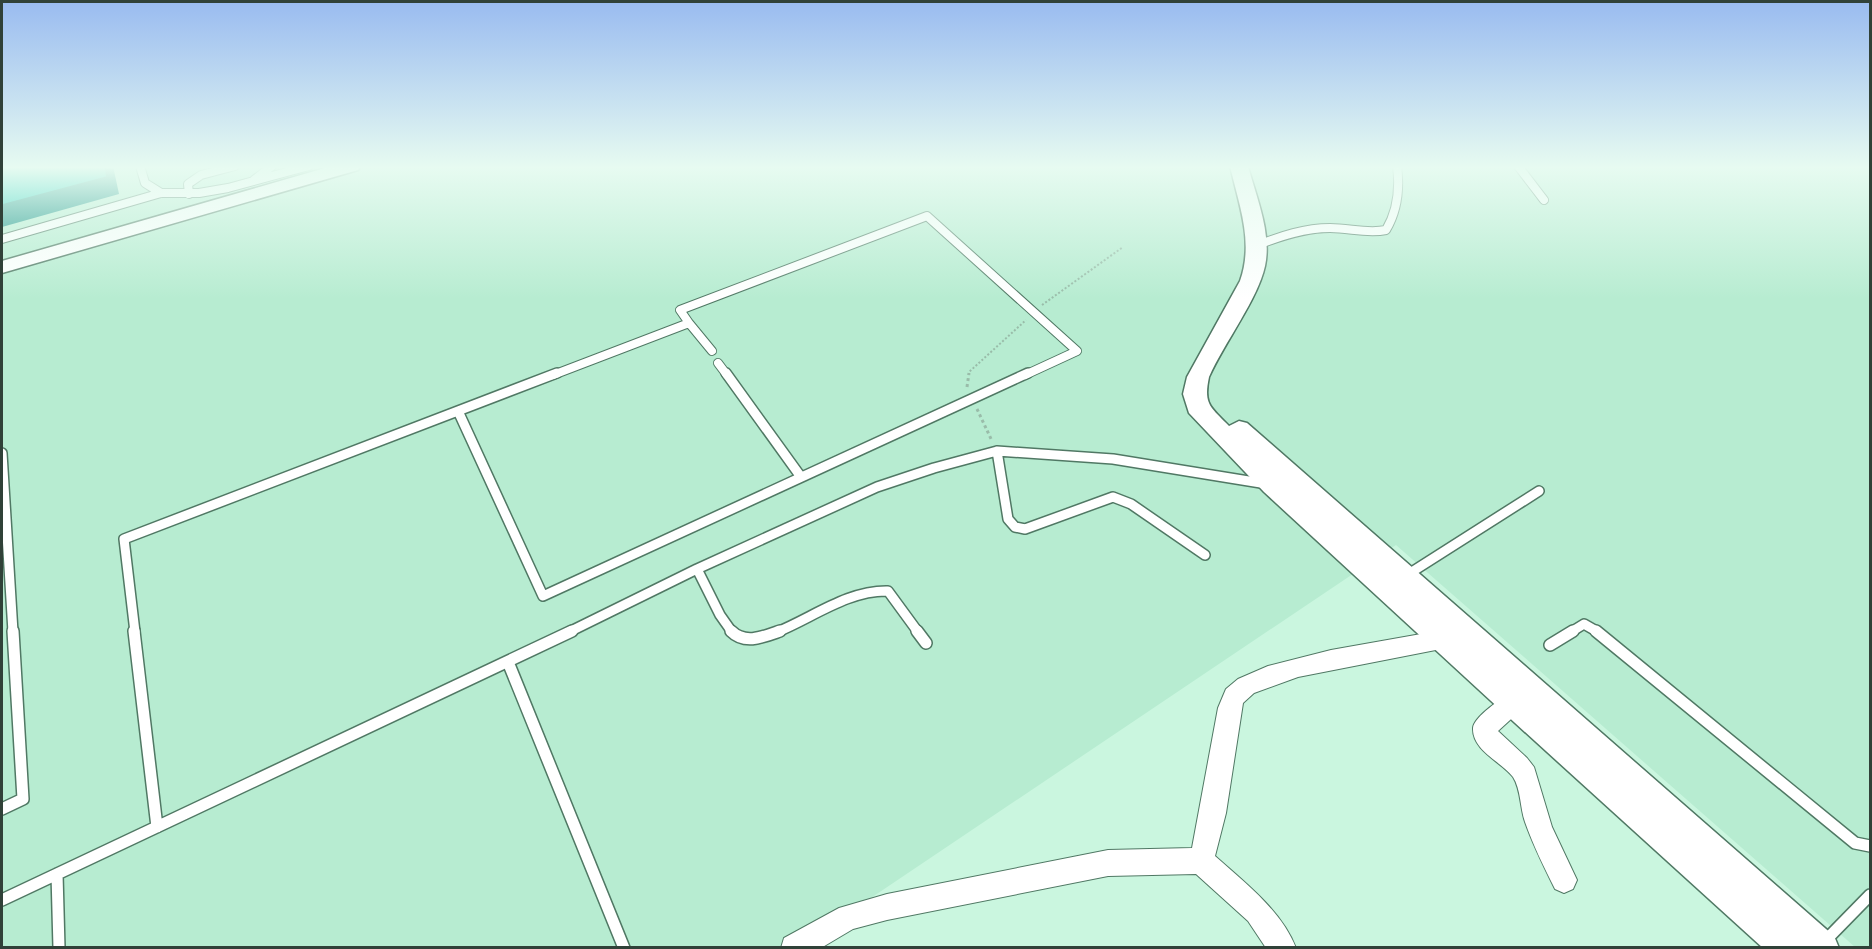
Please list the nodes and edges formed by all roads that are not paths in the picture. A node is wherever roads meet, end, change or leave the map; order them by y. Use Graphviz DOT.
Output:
graph roads {
  1 [pos="102,210"];
  2 [pos="199,210"];
  3 [pos="1249,210"];
  4 [pos="1394,210"];
  5 [pos="2,239"];
  6 [pos="1257,245"];
  7 [pos="2,267"];
  8 [pos="689,323"];
  9 [pos="712,351"];
  10 [pos="718,363"];
  11 [pos="458,411"];
  12 [pos="997,451"];
  13 [pos="2,453"];
  14 [pos="801,477"];
  15 [pos="1284,482"];
  16 [pos="1539,491"];
  17 [pos="1205,555"];
  18 [pos="697,569"];
  19 [pos="1397,582"];
  20 [pos="1453,633"];
  21 [pos="926,643"];
  22 [pos="1550,645"];
  23 [pos="508,662"];
  24 [pos="1513,703"];
  25 [pos="2,808"];
  26 [pos="157,827"];
  27 [pos="1870,846"];
  28 [pos="1201,861"];
  29 [pos="57,874"];
  30 [pos="1564,879"];
  31 [pos="1870,895"];
  32 [pos="2,900"];
  33 [pos="1821,947"];
  34 [pos="58,948"];
  35 [pos="624,948"];
  36 [pos="794,948"];
  37 [pos="1283,948"];
  38 [pos="1789,948"];
  1 -- 5 [label="lane"];
  2 -- 7 [label="street"];
  3 -- 6 [label="street"];
  4 -- 6 [label="lane"];
  6 -- 15 [label="street"];
  8 -- 9 [label="lane"];
  8 -- 11 [label="lane"];
  8 -- 14 [label="lane"];
  10 -- 14 [label="lane"];
  11 -- 14 [label="lane"];
  11 -- 26 [label="lane"];
  12 -- 15 [label="lane"];
  12 -- 17 [label="lane"];
  12 -- 18 [label="lane"];
  13 -- 25 [label="lane"];
  15 -- 19 [label="street"];
  16 -- 19 [label="lane"];
  18 -- 21 [label="lane"];
  18 -- 23 [label="lane"];
  19 -- 20 [label="street"];
  20 -- 24 [label="street"];
  20 -- 28 [label="street"];
  20 -- 33 [label="street"];
  22 -- 27 [label="lane"];
  23 -- 26 [label="lane"];
  23 -- 35 [label="lane"];
  24 -- 30 [label="street"];
  24 -- 38 [label="street"];
  26 -- 29 [label="lane"];
  28 -- 36 [label="street"];
  28 -- 37 [label="street"];
  29 -- 32 [label="lane"];
  29 -- 34 [label="lane"];
  31 -- 33 [label="lane"];
}
